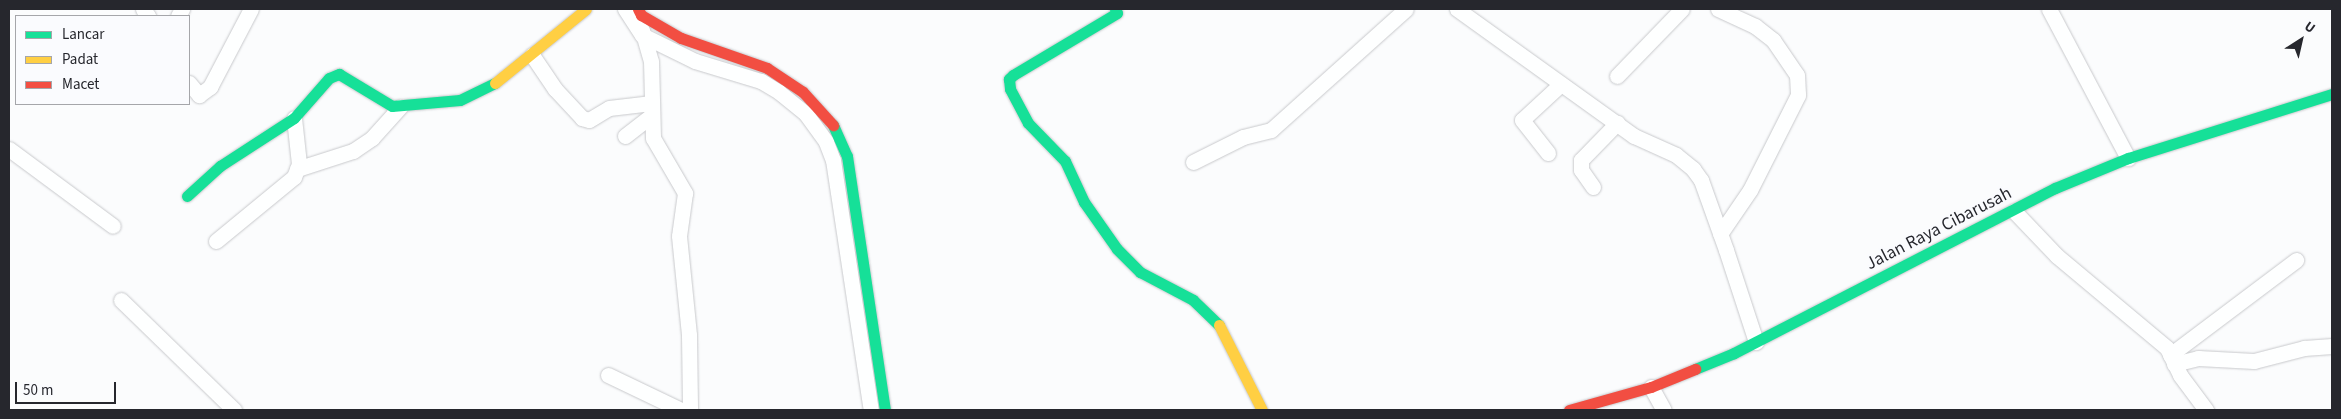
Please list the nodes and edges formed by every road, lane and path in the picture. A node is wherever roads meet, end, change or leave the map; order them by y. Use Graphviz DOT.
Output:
graph roads {
  1 [pos="251,9"];
  2 [pos="586,9"];
  3 [pos="625,9"];
  4 [pos="1406,9"];
  5 [pos="1457,9"];
  6 [pos="1682,9"];
  7 [pos="1718,9"];
  8 [pos="2049,9"];
  9 [pos="1119,10"];
  10 [pos="640,11"];
  11 [pos="642,35"];
  12 [pos="532,55"];
  13 [pos="1617,76"];
  14 [pos="190,84"];
  15 [pos="1561,84"];
  16 [pos="2332,94"];
  17 [pos="400,106"];
  18 [pos="652,109"];
  19 [pos="294,118"];
  20 [pos="1617,124"];
  21 [pos="625,136"];
  22 [pos="9,149"];
  23 [pos="1548,153"];
  24 [pos="2128,158"];
  25 [pos="1193,162"];
  26 [pos="297,169"];
  27 [pos="1593,187"];
  28 [pos="187,196"];
  29 [pos="2014,211"];
  30 [pos="113,226"];
  31 [pos="1720,234"];
  32 [pos="216,241"];
  33 [pos="2296,260"];
  34 [pos="121,300"];
  35 [pos="1756,342"];
  36 [pos="2332,346"];
  37 [pos="2172,360"];
  38 [pos="608,375"];
  39 [pos="1651,387"];
  40 [pos="234,410"];
  41 [pos="682,410"];
  42 [pos="690,410"];
  43 [pos="871,410"];
  44 [pos="886,410"];
  45 [pos="1262,410"];
  46 [pos="1568,410"];
  47 [pos="1664,410"];
  48 [pos="2206,410"];
  1 -- 14 [label="street"];
  2 -- 12 [label="street"];
  3 -- 11 [label="street"];
  4 -- 25 [label="street"];
  5 -- 15 [label="street"];
  6 -- 13 [label="street"];
  7 -- 31 [label="street"];
  8 -- 24 [label="street"];
  9 -- 45 [label="street"];
  10 -- 11 [label="street"];
  10 -- 44 [label="street"];
  11 -- 18 [label="street"];
  11 -- 43 [label="street"];
  12 -- 17 [label="street"];
  12 -- 18 [label="street"];
  15 -- 20 [label="street"];
  15 -- 23 [label="street"];
  16 -- 24 [label="street, Jalan Raya Cibarusah"];
  17 -- 19 [label="street"];
  17 -- 26 [label="street"];
  18 -- 21 [label="street"];
  18 -- 42 [label="street"];
  19 -- 26 [label="street"];
  19 -- 28 [label="street"];
  20 -- 27 [label="street"];
  20 -- 31 [label="street"];
  22 -- 30 [label="street"];
  24 -- 29 [label="street, Jalan Raya Cibarusah"];
  26 -- 32 [label="street"];
  29 -- 35 [label="street, Jalan Raya Cibarusah"];
  29 -- 37 [label="street"];
  31 -- 35 [label="street"];
  33 -- 37 [label="street"];
  34 -- 40 [label="street"];
  35 -- 39 [label="street, Jalan Raya Cibarusah"];
  36 -- 37 [label="street"];
  37 -- 48 [label="street"];
  38 -- 41 [label="street"];
  39 -- 46 [label="street, Jalan Raya Cibarusah"];
  39 -- 47 [label="street"];
}
